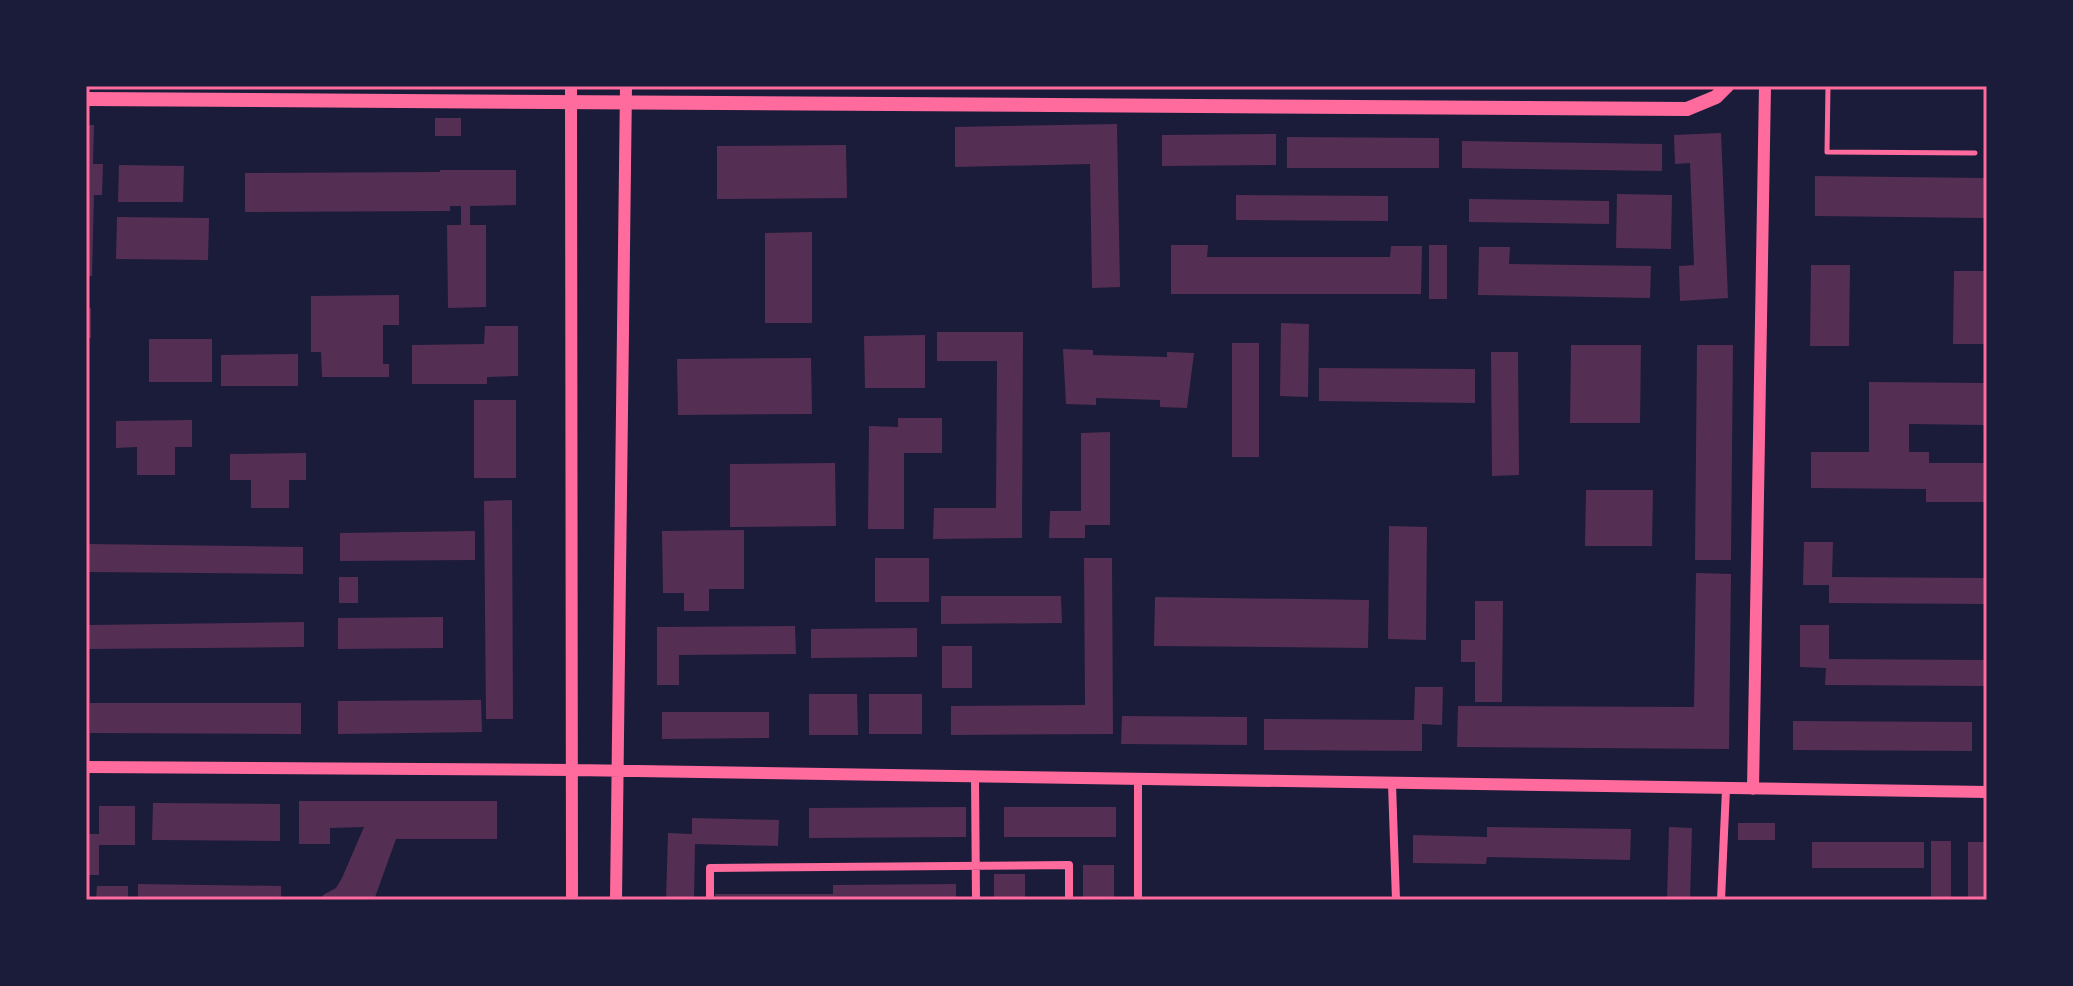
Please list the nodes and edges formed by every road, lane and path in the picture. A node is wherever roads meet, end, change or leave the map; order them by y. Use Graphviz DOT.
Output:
graph roads {
  1 [pos="1726,86"];
  2 [pos="1765,86"];
  3 [pos="1828,86"];
  4 [pos="571,93"];
  5 [pos="626,93"];
  6 [pos="86,99"];
  7 [pos="1975,153"];
  8 [pos="86,767"];
  9 [pos="573,770"];
  10 [pos="616,772"];
  11 [pos="975,778"];
  12 [pos="1138,781"];
  13 [pos="1392,784"];
  14 [pos="1726,789"];
  15 [pos="1753,789"];
  16 [pos="1987,792"];
  17 [pos="976,866"];
  18 [pos="572,900"];
  19 [pos="616,900"];
  20 [pos="710,900"];
  21 [pos="976,900"];
  22 [pos="1069,900"];
  23 [pos="1138,900"];
  24 [pos="1396,900"];
  25 [pos="1721,900"];
  1 -- 5 [label="main road"];
  2 -- 15 [label="street"];
  3 -- 7 [label="lane"];
  4 -- 5 [label="main road"];
  4 -- 6 [label="main road"];
  4 -- 9 [label="street"];
  5 -- 10 [label="street"];
  8 -- 9 [label="street"];
  9 -- 10 [label="street"];
  9 -- 18 [label="street"];
  10 -- 11 [label="street"];
  10 -- 19 [label="street"];
  11 -- 12 [label="street"];
  11 -- 17 [label="street"];
  12 -- 13 [label="street"];
  12 -- 23 [label="street"];
  13 -- 14 [label="street"];
  13 -- 24 [label="street"];
  14 -- 15 [label="street"];
  14 -- 25 [label="street"];
  15 -- 16 [label="street"];
  17 -- 20 [label="street"];
  17 -- 21 [label="street"];
  17 -- 22 [label="street"];
}
